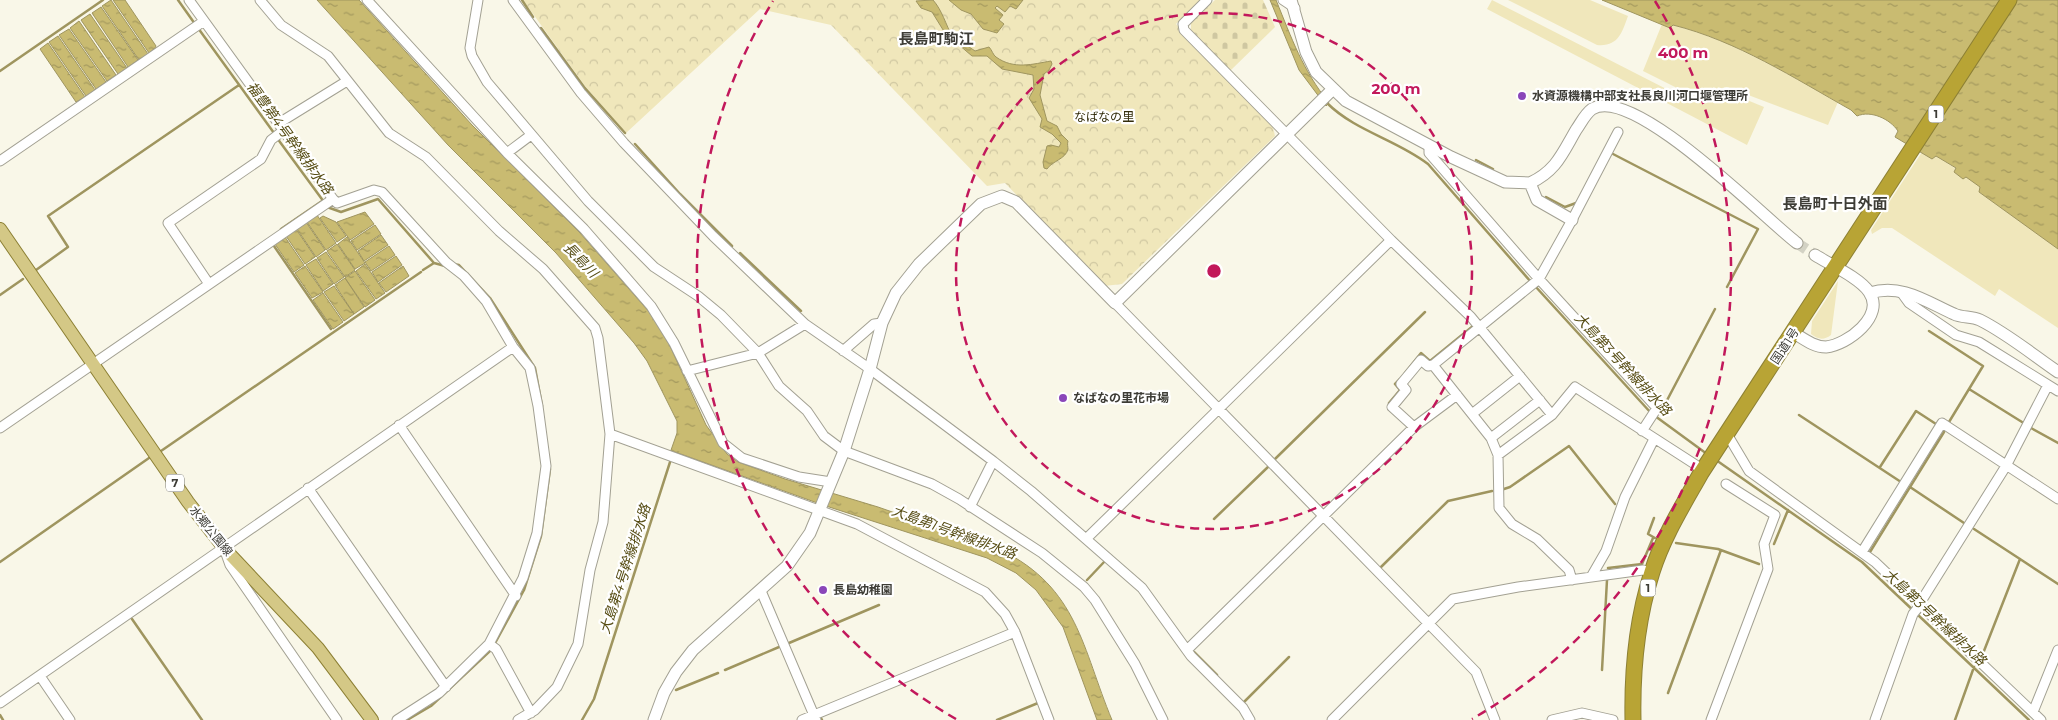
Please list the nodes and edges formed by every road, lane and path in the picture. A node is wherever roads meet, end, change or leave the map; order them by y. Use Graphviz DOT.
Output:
graph roads {
  1 [pos="189,0"];
  2 [pos="260,0"];
  3 [pos="367,0"];
  4 [pos="478,0"];
  5 [pos="513,0"];
  6 [pos="1207,0"];
  7 [pos="1283,0"];
  8 [pos="2009,0"];
  9 [pos="1293,4"];
  10 [pos="203,22"];
  11 [pos="347,81"];
  12 [pos="1330,92"];
  13 [pos="281,129"];
  14 [pos="1618,132"];
  15 [pos="1288,134"];
  16 [pos="531,135"];
  17 [pos="1430,146"];
  18 [pos="507,153"];
  19 [pos="0,161"];
  20 [pos="1530,183"];
  21 [pos="328,203"];
  22 [pos="1572,220"];
  23 [pos="0,229"];
  24 [pos="1391,240"];
  25 [pos="1797,243"];
  26 [pos="1814,255"];
  27 [pos="1836,268"];
  28 [pos="1535,282"];
  29 [pos="209,284"];
  30 [pos="1901,292"];
  31 [pos="1870,293"];
  32 [pos="1115,303"];
  33 [pos="804,324"];
  34 [pos="882,324"];
  35 [pos="1480,328"];
  36 [pos="1794,333"];
  37 [pos="513,347"];
  38 [pos="843,351"];
  39 [pos="758,353"];
  40 [pos="92,364"];
  41 [pos="1433,365"];
  42 [pos="870,369"];
  43 [pos="687,371"];
  44 [pos="2058,372"];
  45 [pos="1520,376"];
  46 [pos="2048,385"];
  47 [pos="2058,391"];
  48 [pos="1457,395"];
  49 [pos="1540,400"];
  50 [pos="1218,409"];
  51 [pos="1472,414"];
  52 [pos="1552,415"];
  53 [pos="399,426"];
  54 [pos="1414,427"];
  55 [pos="0,428"];
  56 [pos="1642,432"];
  57 [pos="610,434"];
  58 [pos="1491,438"];
  59 [pos="1724,438"];
  60 [pos="1654,439"];
  61 [pos="844,451"];
  62 [pos="1498,455"];
  63 [pos="993,461"];
  64 [pos="2006,466"];
  65 [pos="1703,470"];
  66 [pos="830,484"];
  67 [pos="1726,484"];
  68 [pos="308,488"];
  69 [pos="2058,499"];
  70 [pos="970,507"];
  71 [pos="820,511"];
  72 [pos="1324,516"];
  73 [pos="1086,539"];
  74 [pos="224,548"];
  75 [pos="1862,552"];
  76 [pos="1652,572"];
  77 [pos="1591,577"];
  78 [pos="1572,580"];
  79 [pos="761,591"];
  80 [pos="516,596"];
  81 [pos="1918,608"];
  82 [pos="1428,623"];
  83 [pos="1015,632"];
  84 [pos="492,646"];
  85 [pos="1187,650"];
  86 [pos="2058,650"];
  87 [pos="40,676"];
  88 [pos="446,687"];
  89 [pos="0,703"];
  90 [pos="2033,712"];
  91 [pos="531,716"];
  92 [pos="815,717"];
  93 [pos="70,720"];
  94 [pos="337,720"];
  95 [pos="372,720"];
  96 [pos="396,720"];
  97 [pos="518,720"];
  98 [pos="654,720"];
  99 [pos="802,720"];
  100 [pos="1049,720"];
  101 [pos="1163,720"];
  102 [pos="1250,720"];
  103 [pos="1332,720"];
  104 [pos="1495,720"];
  105 [pos="1552,720"];
  106 [pos="1613,720"];
  107 [pos="1633,720"];
  108 [pos="1711,720"];
  109 [pos="1875,720"];
  110 [pos="2041,720"];
  1 -- 10 [label="street"];
  2 -- 11 [label="street"];
  3 -- 18 [label="street"];
  4 -- 16 [label="street"];
  5 -- 33 [label="street"];
  6 -- 15 [label="street"];
  7 -- 9 [label="street"];
  8 -- 27 [label="highway, 国道1号 / 1"];
  9 -- 12 [label="street"];
  10 -- 13 [label="street"];
  10 -- 19 [label="street"];
  11 -- 13 [label="street"];
  11 -- 57 [label="street"];
  12 -- 15 [label="street"];
  12 -- 17 [label="street"];
  13 -- 21 [label="street"];
  13 -- 29 [label="street"];
  14 -- 22 [label="street"];
  15 -- 24 [label="street"];
  15 -- 32 [label="street"];
  16 -- 18 [label="street"];
  16 -- 39 [label="street"];
  17 -- 20 [label="street"];
  17 -- 28 [label="street"];
  18 -- 43 [label="street"];
  20 -- 22 [label="street"];
  20 -- 25 [label="street"];
  21 -- 29 [label="street"];
  21 -- 37 [label="street"];
  22 -- 28 [label="street"];
  23 -- 40 [label="main road, 水郷公園線 / 7"];
  24 -- 35 [label="street"];
  24 -- 50 [label="street"];
  26 -- 27 [label="street"];
  27 -- 31 [label="street"];
  27 -- 36 [label="highway, 国道1号 / 1"];
  28 -- 35 [label="street"];
  28 -- 56 [label="street"];
  29 -- 40 [label="street"];
  30 -- 31 [label="street"];
  30 -- 44 [label="street"];
  30 -- 46 [label="street"];
  31 -- 36 [label="street"];
  32 -- 34 [label="street"];
  32 -- 50 [label="street"];
  33 -- 38 [label="street"];
  33 -- 39 [label="street"];
  34 -- 38 [label="street"];
  34 -- 42 [label="street"];
  35 -- 41 [label="street"];
  35 -- 45 [label="street"];
  36 -- 59 [label="highway, 国道1号 / 1"];
  37 -- 53 [label="street"];
  37 -- 80 [label="street"];
  38 -- 42 [label="street"];
  39 -- 43 [label="street"];
  39 -- 61 [label="street"];
  40 -- 55 [label="street"];
  40 -- 74 [label="main road, 水郷公園線 / 7"];
  41 -- 48 [label="street"];
  41 -- 54 [label="street"];
  42 -- 61 [label="street"];
  42 -- 63 [label="street"];
  43 -- 66 [label="street"];
  45 -- 49 [label="street"];
  45 -- 51 [label="street"];
  46 -- 47 [label="street"];
  46 -- 64 [label="street"];
  48 -- 51 [label="street"];
  48 -- 54 [label="street"];
  49 -- 52 [label="street"];
  49 -- 58 [label="street"];
  50 -- 72 [label="street"];
  50 -- 73 [label="street"];
  51 -- 58 [label="street"];
  52 -- 56 [label="street"];
  52 -- 62 [label="street"];
  53 -- 68 [label="street"];
  53 -- 80 [label="street"];
  54 -- 72 [label="street"];
  56 -- 60 [label="street"];
  57 -- 71 [label="street"];
  57 -- 91 [label="street"];
  58 -- 62 [label="street"];
  59 -- 65 [label="highway, 国道1号 / 1"];
  59 -- 75 [label="street"];
  60 -- 65 [label="street"];
  60 -- 77 [label="street"];
  61 -- 66 [label="street"];
  61 -- 70 [label="street"];
  62 -- 78 [label="street"];
  63 -- 70 [label="street"];
  63 -- 73 [label="street"];
  64 -- 69 [label="street"];
  64 -- 75 [label="street"];
  64 -- 81 [label="street"];
  65 -- 76 [label="highway, 国道1号 / 1"];
  66 -- 71 [label="street"];
  67 -- 108 [label="street"];
  68 -- 74 [label="street"];
  68 -- 88 [label="street"];
  70 -- 101 [label="street"];
  71 -- 79 [label="street"];
  71 -- 83 [label="street"];
  72 -- 82 [label="street"];
  72 -- 85 [label="street"];
  73 -- 85 [label="street"];
  74 -- 87 [label="street"];
  74 -- 94 [label="street"];
  74 -- 95 [label="main road, 水郷公園線 / 7"];
  75 -- 81 [label="street"];
  76 -- 77 [label="street"];
  76 -- 107 [label="highway, 国道1号 / 1"];
  77 -- 78 [label="street"];
  78 -- 82 [label="street"];
  79 -- 92 [label="street"];
  79 -- 98 [label="street"];
  80 -- 84 [label="street"];
  81 -- 90 [label="street"];
  81 -- 109 [label="street"];
  82 -- 103 [label="street"];
  82 -- 104 [label="street"];
  83 -- 92 [label="street"];
  83 -- 100 [label="street"];
  84 -- 88 [label="street"];
  84 -- 91 [label="street"];
  85 -- 102 [label="street"];
  86 -- 90 [label="street"];
  87 -- 89 [label="street"];
  87 -- 93 [label="street"];
  88 -- 96 [label="street"];
  90 -- 110 [label="street"];
  91 -- 97 [label="street"];
  92 -- 99 [label="street"];
  105 -- 106 [label="street"];
}
